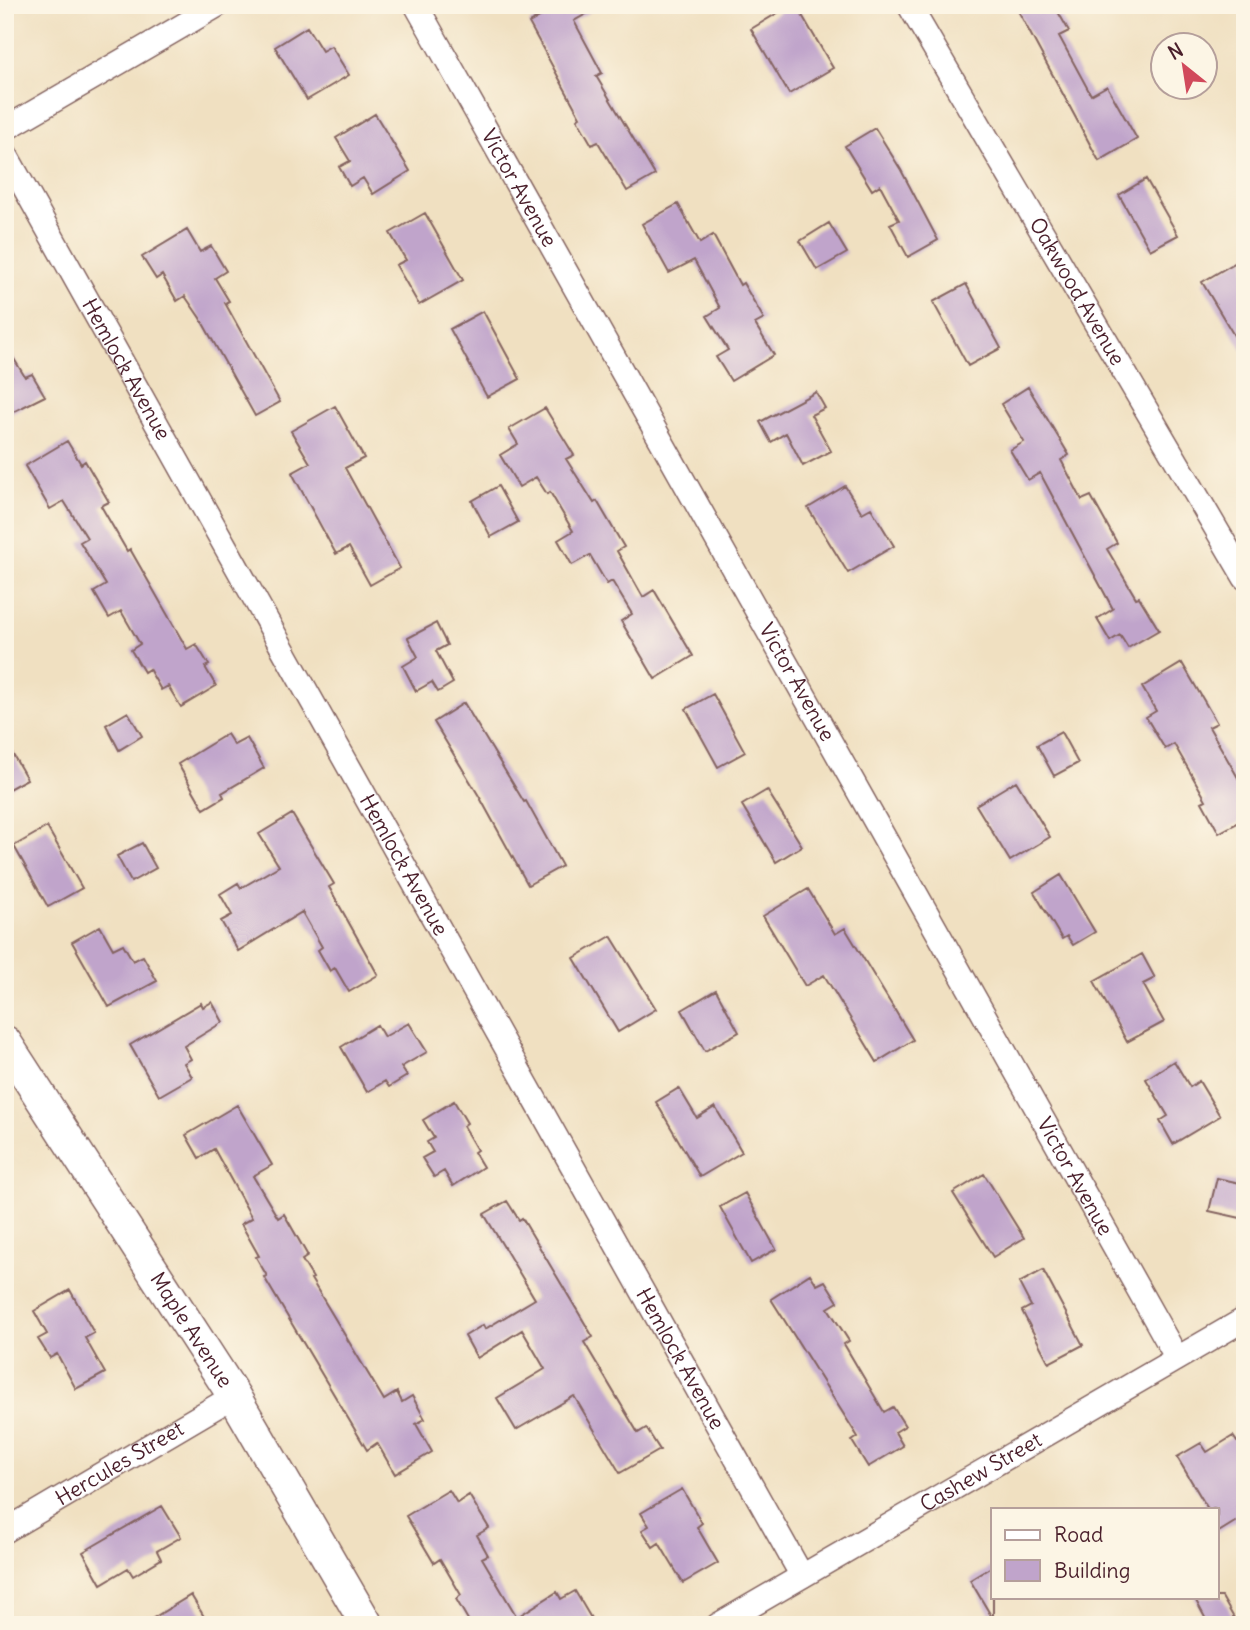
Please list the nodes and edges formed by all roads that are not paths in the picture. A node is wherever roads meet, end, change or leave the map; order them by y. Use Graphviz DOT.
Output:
graph roads {
  1 [pos="218,5"];
  2 [pos="416,5"];
  3 [pos="909,5"];
  4 [pos="5,129"];
  5 [pos="5,153"];
  6 [pos="1245,578"];
  7 [pos="5,1042"];
  8 [pos="1245,1319"];
  9 [pos="1177,1358"];
  10 [pos="234,1395"];
  11 [pos="5,1531"];
  12 [pos="802,1576"];
  13 [pos="367,1625"];
  14 [pos="719,1625"];
  1 -- 4 [label="street"];
  2 -- 9 [label="street, Victor Avenue"];
  3 -- 6 [label="street, Oakwood Avenue"];
  5 -- 12 [label="street, Hemlock Avenue"];
  7 -- 10 [label="street, Maple Avenue"];
  8 -- 9 [label="street, Cashew Street"];
  9 -- 12 [label="street, Cashew Street"];
  10 -- 11 [label="street, Hercules Street"];
  10 -- 13 [label="street, Maple Avenue"];
  12 -- 14 [label="street, Cashew Street"];
}
